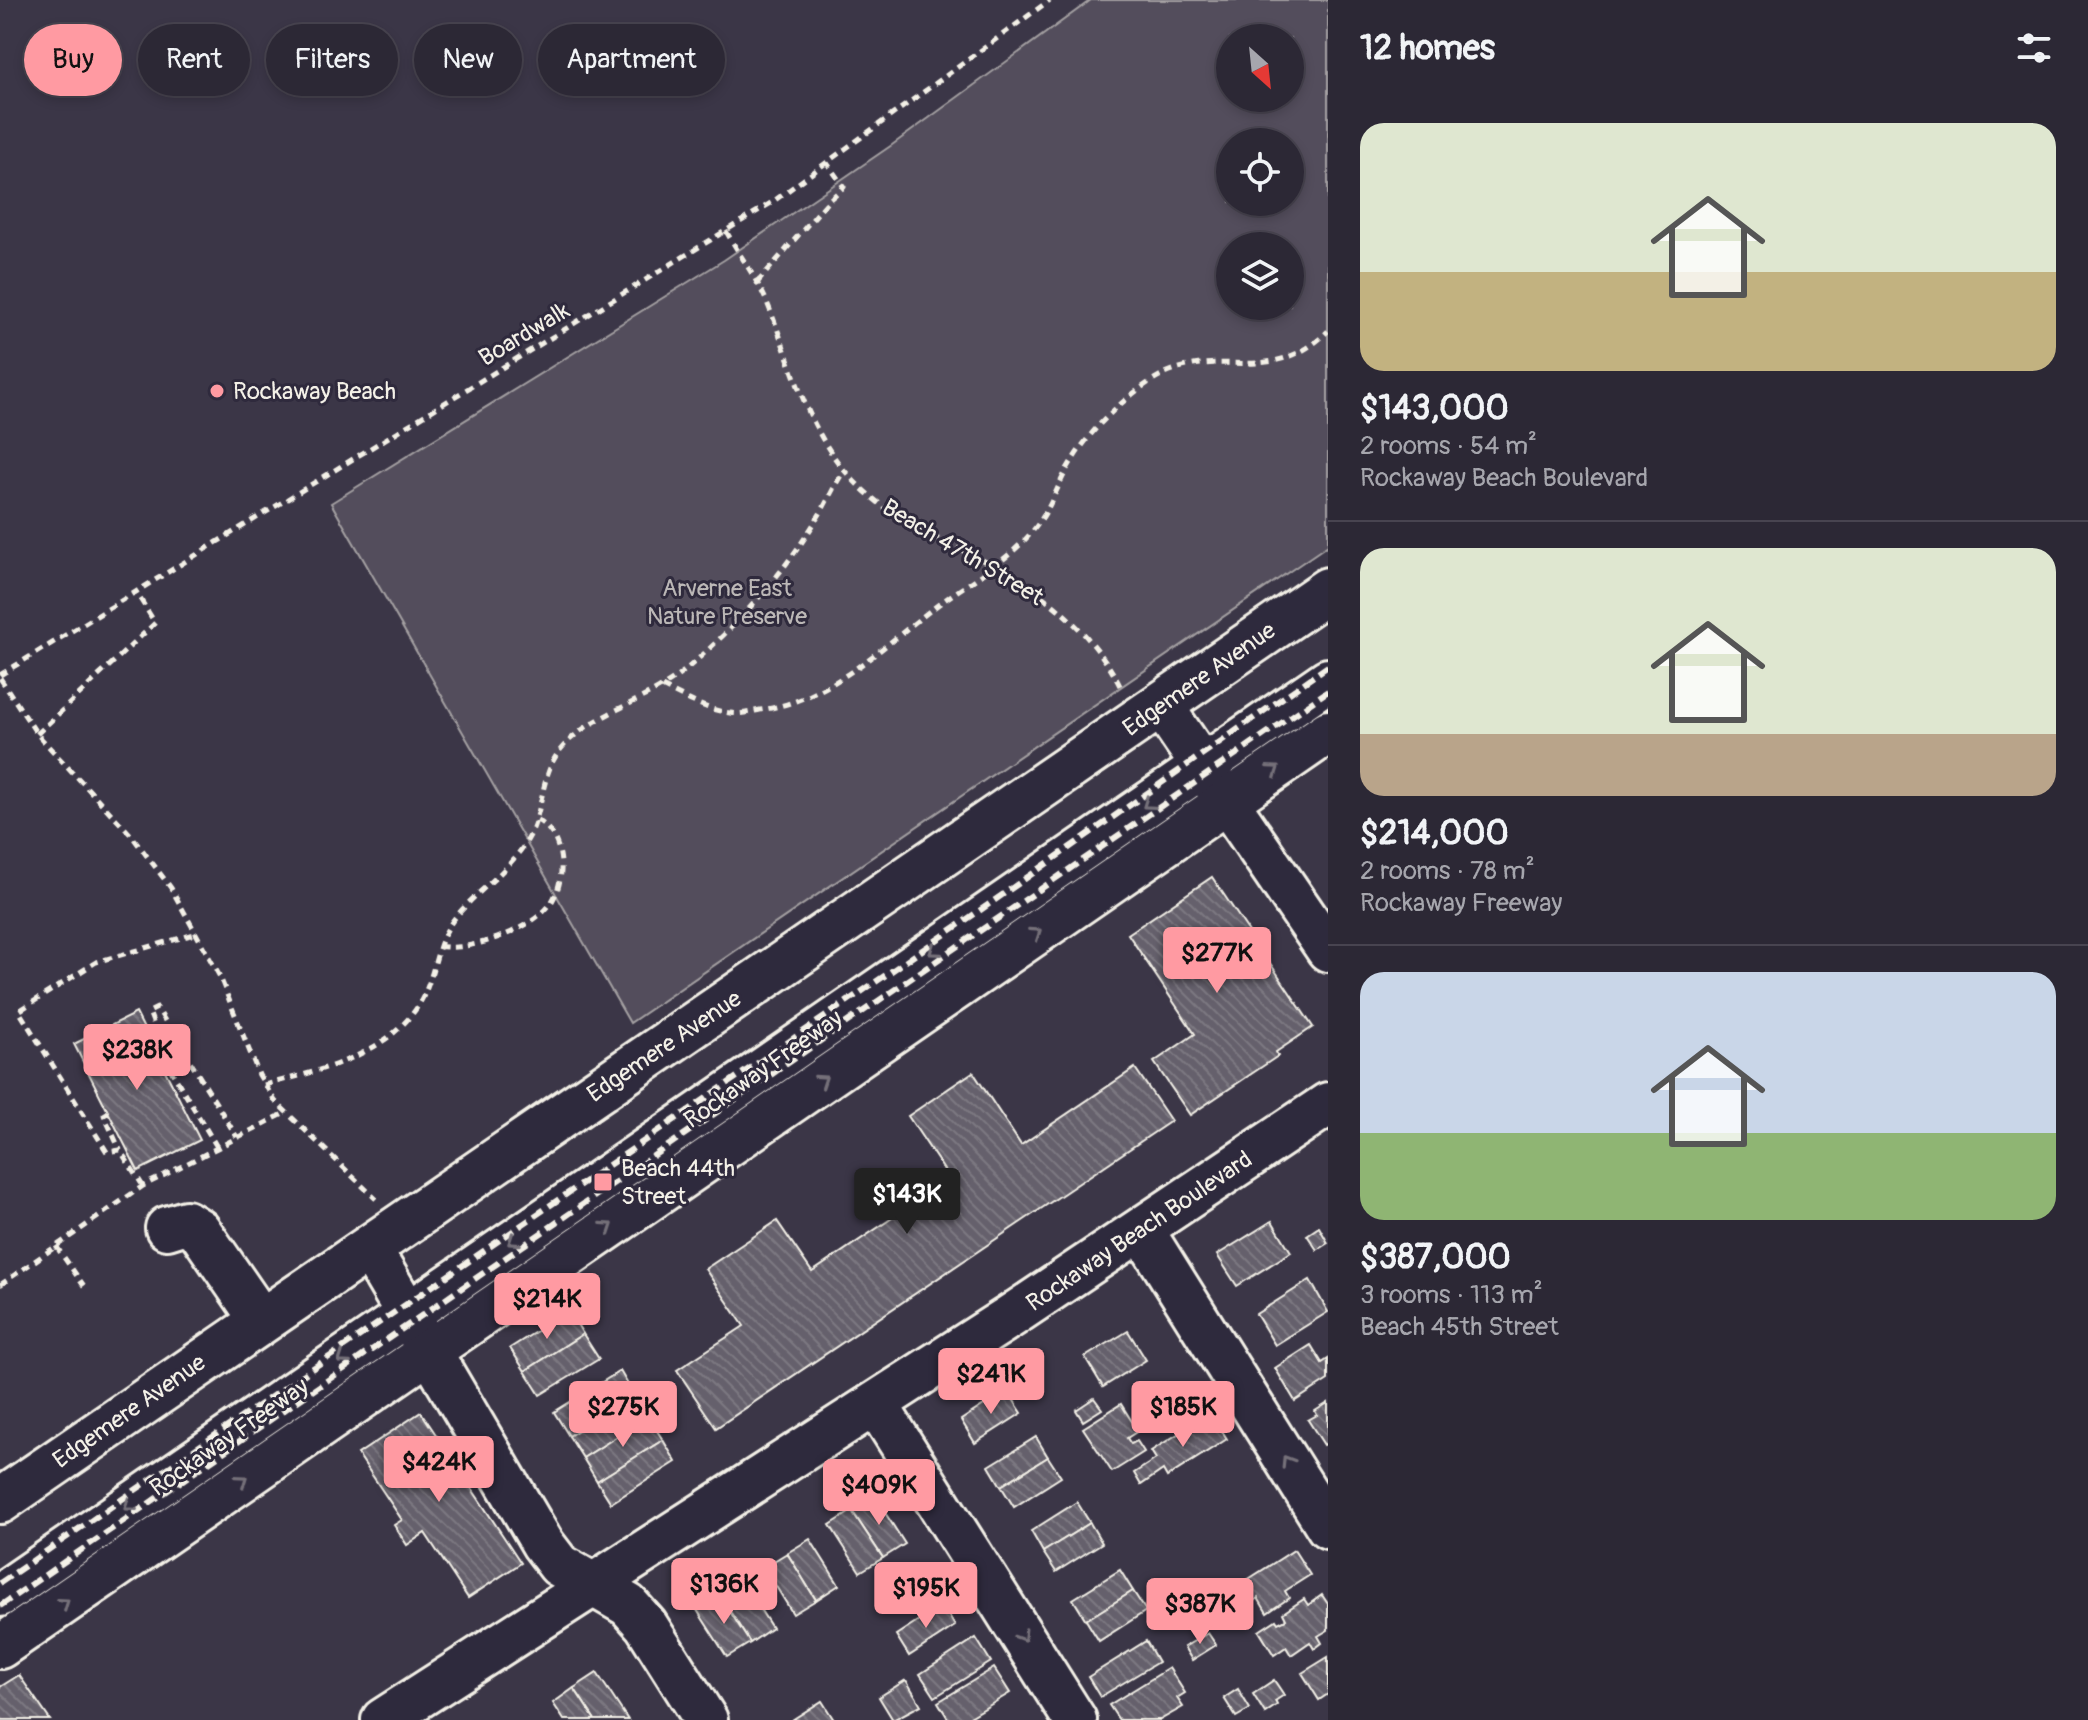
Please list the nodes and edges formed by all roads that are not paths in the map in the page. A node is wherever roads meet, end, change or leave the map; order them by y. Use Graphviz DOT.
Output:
graph roads {
  1 [pos="1328,590"];
  2 [pos="1328,680"];
  3 [pos="1143,700"];
  4 [pos="1328,732"];
  5 [pos="1203,766"];
  6 [pos="1228,801"];
  7 [pos="1328,950"];
  8 [pos="1328,1104"];
  9 [pos="167,1228"];
  10 [pos="1142,1230"];
  11 [pos="369,1248"];
  12 [pos="407,1315"];
  13 [pos="261,1320"];
  14 [pos="428,1351"];
  15 [pos="876,1404"];
  16 [pos="0,1501"];
  17 [pos="1328,1527"];
  18 [pos="593,1584"];
  19 [pos="0,1595"];
  20 [pos="0,1647"];
  21 [pos="1057,1714"];
  22 [pos="383,1720"];
  23 [pos="706,1720"];
  1 -- 3 [label="main road, Edgemere Avenue"];
  2 -- 5 [label="street, Rockaway Freeway"];
  3 -- 5 [label="street"];
  3 -- 11 [label="main road, Edgemere Avenue"];
  6 -- 4 [label="street, Rockaway Freeway, one-way"];
  5 -- 6 [label="street"];
  5 -- 12 [label="street, Rockaway Freeway, one-way"];
  6 -- 7 [label="street"];
  14 -- 6 [label="street, Rockaway Freeway, one-way"];
  8 -- 10 [label="street, Rockaway Beach Boulevard"];
  9 -- 13 [label="street"];
  10 -- 15 [label="street, Rockaway Beach Boulevard"];
  17 -- 10 [label="street, one-way"];
  11 -- 12 [label="street"];
  11 -- 13 [label="main road, Edgemere Avenue"];
  12 -- 14 [label="street"];
  12 -- 19 [label="street, Rockaway Freeway, one-way"];
  13 -- 16 [label="main road, Edgemere Avenue"];
  14 -- 18 [label="street"];
  20 -- 14 [label="street, Rockaway Freeway, one-way"];
  15 -- 18 [label="street, Rockaway Beach Boulevard"];
  15 -- 21 [label="street, one-way"];
  18 -- 22 [label="street, Rockaway Beach Boulevard"];
  18 -- 23 [label="street"];
}
